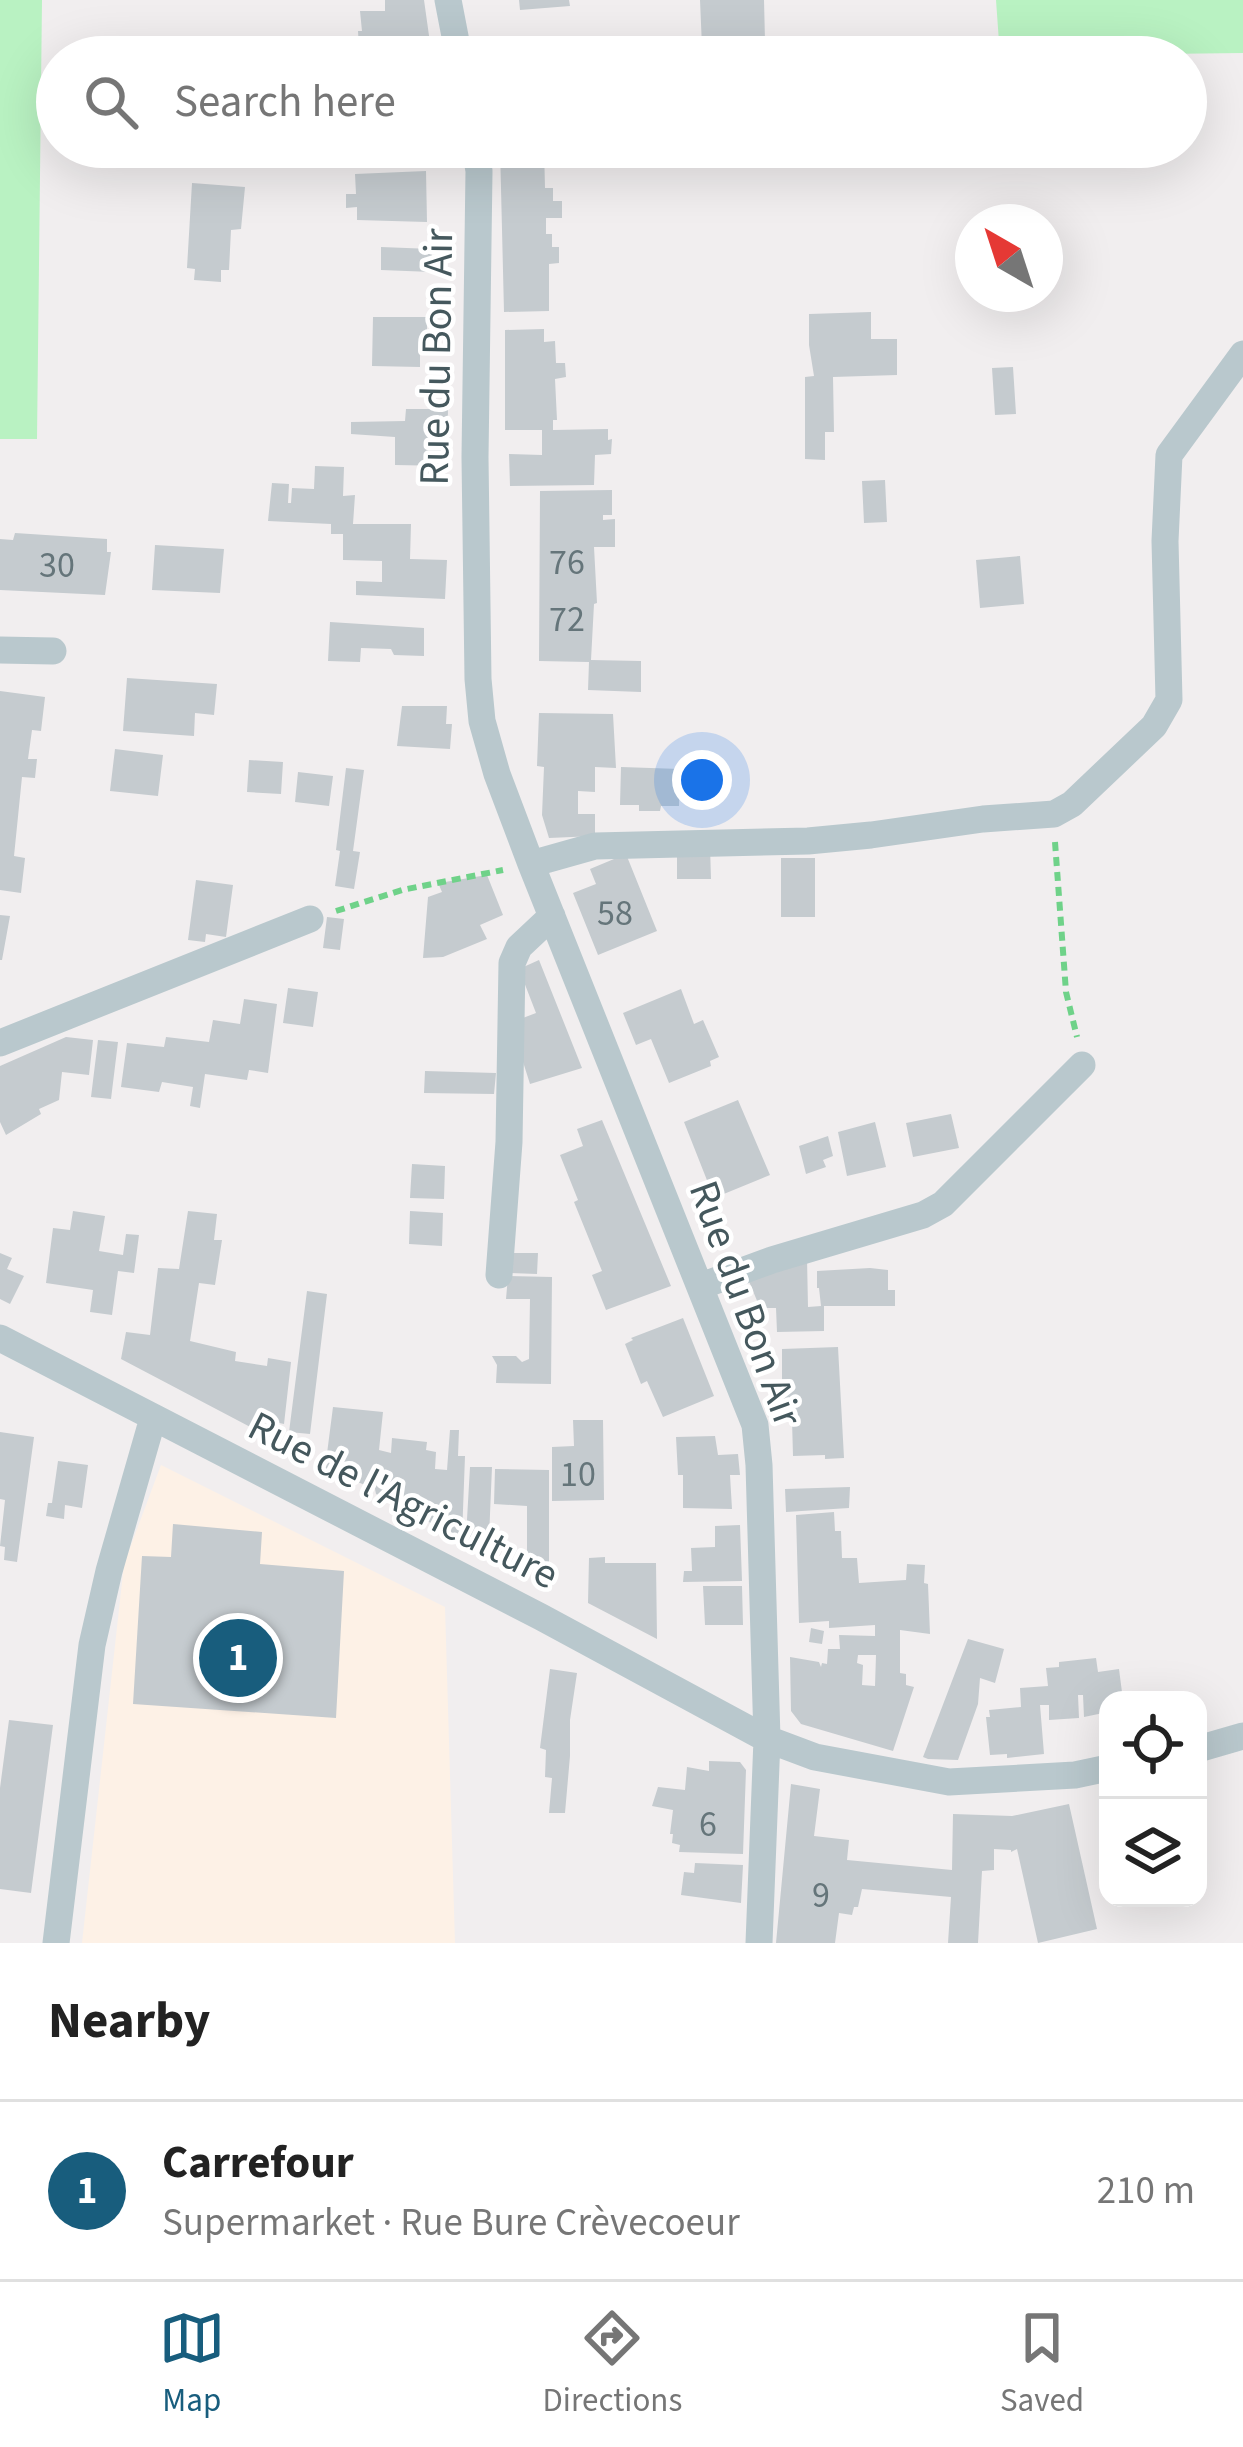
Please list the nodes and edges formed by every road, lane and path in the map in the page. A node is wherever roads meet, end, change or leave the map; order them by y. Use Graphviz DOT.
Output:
graph roads {
  1 [pos="448,0"];
  2 [pos="455,36"];
  3 [pos="478,168"];
  4 [pos="1243,354"];
  5 [pos="0,650"];
  6 [pos="53,651"];
  7 [pos="1054,814"];
  8 [pos="531,864"];
  9 [pos="552,916"];
  10 [pos="310,919"];
  11 [pos="0,1043"];
  12 [pos="1082,1065"];
  13 [pos="500,1275"];
  14 [pos="701,1286"];
  15 [pos="0,1338"];
  16 [pos="153,1418"];
  17 [pos="1243,1736"];
  18 [pos="767,1739"];
  19 [pos="1207,1746"];
  20 [pos="1099,1770"];
  21 [pos="56,1943"];
  22 [pos="759,1943"];
  1 -- 2 [label="street"];
  3 -- 8 [label="street, Rue du Bon Air"];
  4 -- 7 [label="street"];
  5 -- 6 [label="street"];
  7 -- 8 [label="street"];
  7 -- 12 [label="path"];
  8 -- 9 [label="street, Rue du Bon Air"];
  8 -- 10 [label="path"];
  9 -- 13 [label="street"];
  9 -- 14 [label="street, Rue du Bon Air"];
  10 -- 11 [label="street"];
  12 -- 14 [label="street"];
  14 -- 18 [label="street, Rue du Bon Air"];
  15 -- 16 [label="street, Rue de l'Agriculture"];
  16 -- 18 [label="street, Rue de l'Agriculture"];
  16 -- 21 [label="street"];
  17 -- 19 [label="street"];
  18 -- 20 [label="street, Rue de l'Agriculture"];
  18 -- 22 [label="street, Rue du Bon Air"];
}
